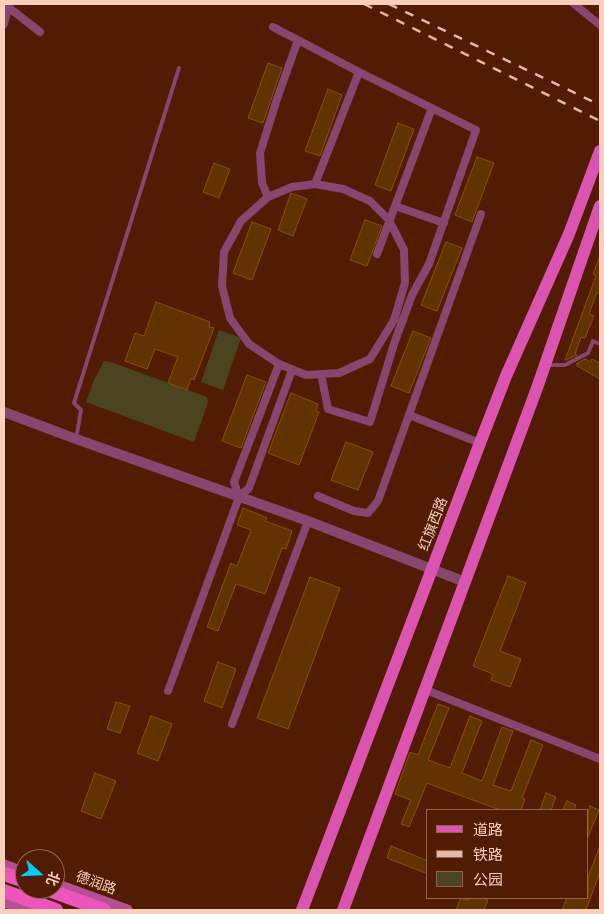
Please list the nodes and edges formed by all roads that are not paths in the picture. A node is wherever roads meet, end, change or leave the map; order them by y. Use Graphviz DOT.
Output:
graph roads {
  1 [pos="574,4"];
  2 [pos="7,5"];
  3 [pos="4,24"];
  4 [pos="600,25"];
  5 [pos="273,27"];
  6 [pos="40,32"];
  7 [pos="298,40"];
  8 [pos="179,68"];
  9 [pos="359,72"];
  10 [pos="432,108"];
  11 [pos="600,151"];
  12 [pos="316,184"];
  13 [pos="268,197"];
  14 [pos="395,206"];
  15 [pos="600,206"];
  16 [pos="481,214"];
  17 [pos="389,220"];
  18 [pos="444,223"];
  19 [pos="377,254"];
  20 [pos="394,320"];
  21 [pos="402,323"];
  22 [pos="600,344"];
  23 [pos="279,364"];
  24 [pos="545,365"];
  25 [pos="292,370"];
  26 [pos="321,374"];
  27 [pos="4,412"];
  28 [pos="409,415"];
  29 [pos="76,439"];
  30 [pos="480,443"];
  31 [pos="318,496"];
  32 [pos="239,497"];
  33 [pos="308,521"];
  34 [pos="431,569"];
  35 [pos="465,582"];
  36 [pos="168,691"];
  37 [pos="431,692"];
  38 [pos="232,724"];
  39 [pos="600,760"];
  40 [pos="65,888"];
  41 [pos="4,891"];
  42 [pos="65,896"];
  43 [pos="4,902"];
  44 [pos="27,910"];
  45 [pos="56,910"];
  46 [pos="104,910"];
  47 [pos="127,910"];
  48 [pos="302,910"];
  49 [pos="343,910"];
  1 -- 4 [label="street"];
  2 -- 3 [label="street"];
  2 -- 6 [label="street"];
  5 -- 7 [label="street"];
  7 -- 9 [label="street"];
  7 -- 13 [label="street"];
  8 -- 29 [label="lane"];
  9 -- 10 [label="street"];
  9 -- 12 [label="street"];
  10 -- 14 [label="street"];
  10 -- 18 [label="street"];
  11 -- 30 [label="main road, 红旗西路"];
  12 -- 13 [label="street"];
  12 -- 17 [label="street"];
  13 -- 23 [label="street"];
  14 -- 17 [label="street"];
  14 -- 18 [label="street"];
  15 -- 24 [label="main road"];
  16 -- 28 [label="street"];
  17 -- 19 [label="street"];
  17 -- 20 [label="street"];
  18 -- 21 [label="street"];
  20 -- 21 [label="street"];
  20 -- 26 [label="street"];
  21 -- 26 [label="street"];
  22 -- 24 [label="lane"];
  23 -- 25 [label="street"];
  23 -- 32 [label="street"];
  24 -- 35 [label="main road"];
  25 -- 26 [label="street"];
  25 -- 32 [label="street"];
  27 -- 29 [label="street"];
  28 -- 30 [label="street"];
  28 -- 31 [label="street"];
  29 -- 32 [label="street"];
  30 -- 34 [label="main road, 红旗西路"];
  32 -- 33 [label="street"];
  32 -- 36 [label="street"];
  33 -- 34 [label="street"];
  33 -- 38 [label="street"];
  34 -- 35 [label="street"];
  34 -- 48 [label="main road, 红旗西路"];
  35 -- 49 [label="main road"];
  37 -- 39 [label="street"];
  40 -- 47 [label="main road, 德润路"];
  41 -- 45 [label="highway"];
  42 -- 46 [label="highway"];
  43 -- 44 [label="main road"];
}
